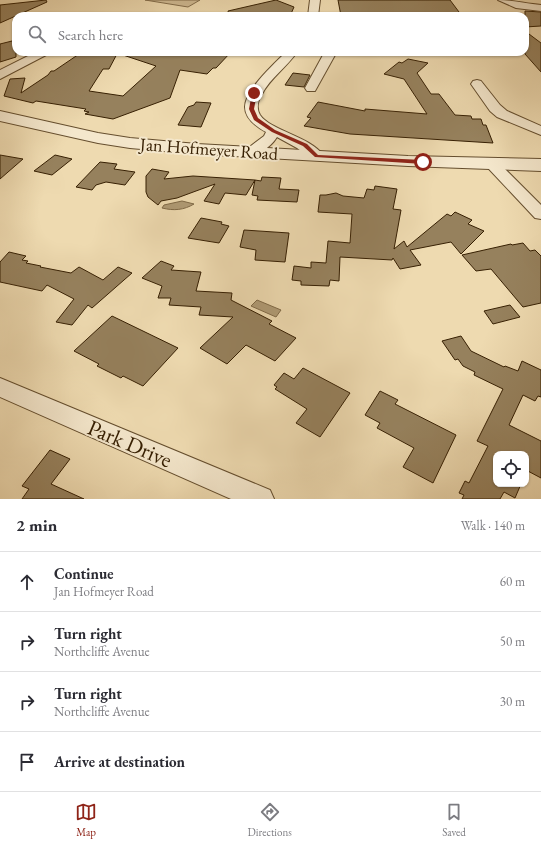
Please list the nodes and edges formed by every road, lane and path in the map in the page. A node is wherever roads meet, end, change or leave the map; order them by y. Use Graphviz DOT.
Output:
graph roads {
  1 [pos="315,0"];
  2 [pos="503,0"];
  3 [pos="541,8"];
  4 [pos="314,12"];
  5 [pos="36,56"];
  6 [pos="288,56"];
  7 [pos="328,56"];
  8 [pos="0,75"];
  9 [pos="478,84"];
  10 [pos="311,88"];
  11 [pos="0,116"];
  12 [pos="274,131"];
  13 [pos="541,132"];
  14 [pos="250,152"];
  15 [pos="317,156"];
  16 [pos="493,165"];
  17 [pos="541,165"];
  18 [pos="541,214"];
  19 [pos="0,387"];
  20 [pos="261,499"];
  1 -- 4 [label="street"];
  2 -- 3 [label="street"];
  5 -- 8 [label="street"];
  6 -- 12 [label="street"];
  7 -- 10 [label="street"];
  9 -- 13 [label="street"];
  11 -- 14 [label="street, Jan Hofmeyer Road"];
  12 -- 14 [label="street"];
  12 -- 15 [label="street"];
  14 -- 15 [label="street, Jan Hofmeyer Road"];
  15 -- 16 [label="street, Jan Hofmeyer Road"];
  16 -- 17 [label="street, Jan Hofmeyer Road"];
  16 -- 18 [label="street"];
  19 -- 20 [label="street, Park Drive"];
}
